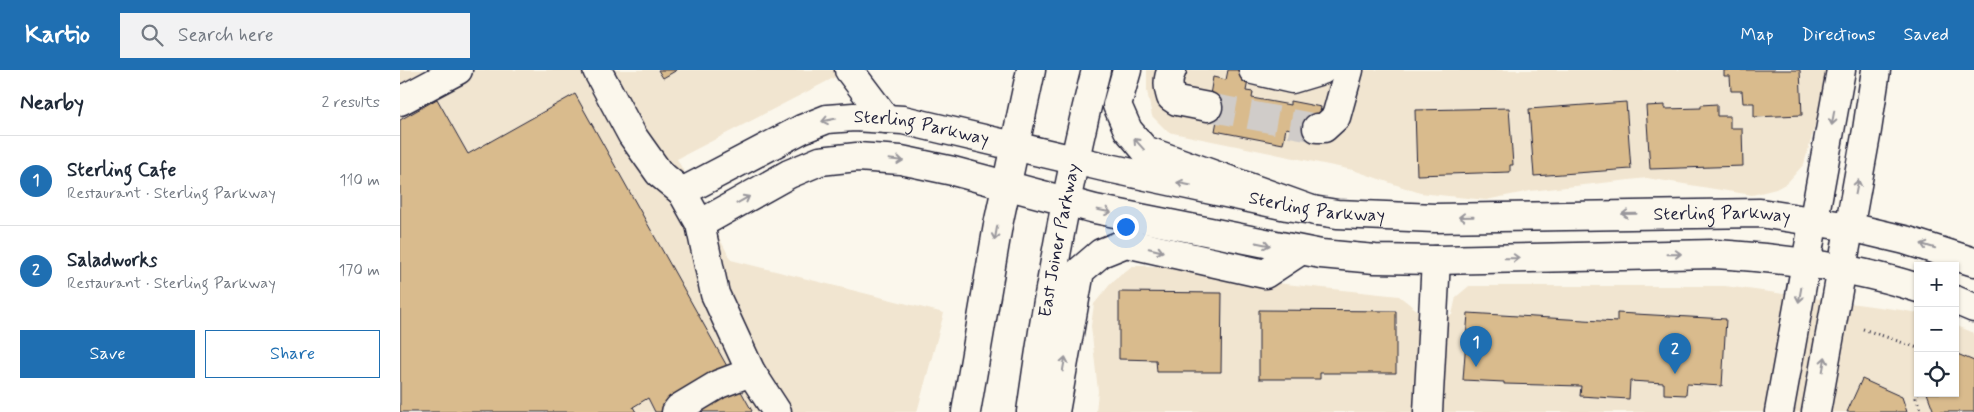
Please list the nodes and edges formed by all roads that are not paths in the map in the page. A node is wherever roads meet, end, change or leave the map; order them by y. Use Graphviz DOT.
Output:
graph roads {
  1 [pos="458,70"];
  2 [pos="597,70"];
  3 [pos="849,70"];
  4 [pos="1031,70"];
  5 [pos="1096,70"];
  6 [pos="1127,70"];
  7 [pos="1172,70"];
  8 [pos="1253,70"];
  9 [pos="1322,70"];
  10 [pos="1349,70"];
  11 [pos="1841,70"];
  12 [pos="1876,70"];
  13 [pos="400,101"];
  14 [pos="1208,107"];
  15 [pos="886,119"];
  16 [pos="1317,128"];
  17 [pos="1014,146"];
  18 [pos="1076,161"];
  19 [pos="1006,185"];
  20 [pos="682,192"];
  21 [pos="1067,202"];
  22 [pos="1315,211"];
  23 [pos="1814,220"];
  24 [pos="700,224"];
  25 [pos="1850,227"];
  26 [pos="1300,251"];
  27 [pos="1436,260"];
  28 [pos="1974,262"];
  29 [pos="1806,264"];
  30 [pos="1842,270"];
  31 [pos="1914,287"];
  32 [pos="1959,302"];
  33 [pos="1974,308"];
  34 [pos="751,372"];
  35 [pos="676,412"];
  36 [pos="777,412"];
  37 [pos="966,412"];
  38 [pos="1031,412"];
  39 [pos="1055,412"];
  40 [pos="1428,412"];
  41 [pos="1779,412"];
  42 [pos="1816,412"];
  1 -- 13 [label="street"];
  2 -- 20 [label="street"];
  3 -- 15 [label="street"];
  4 -- 17 [label="street"];
  5 -- 18 [label="street, East Joiner Parkway"];
  22 -- 6 [label="street, one-way"];
  7 -- 14 [label="street"];
  8 -- 9 [label="street"];
  10 -- 16 [label="street"];
  11 -- 23 [label="street, one-way"];
  25 -- 12 [label="street, one-way"];
  15 -- 17 [label="street, Sterling Parkway"];
  15 -- 20 [label="street, Sterling Parkway, one-way"];
  17 -- 18 [label="street, Sterling Parkway"];
  17 -- 19 [label="street"];
  18 -- 21 [label="street, East Joiner Parkway"];
  22 -- 18 [label="street, Sterling Parkway, one-way"];
  19 -- 21 [label="street, Sterling Parkway"];
  24 -- 19 [label="street, Sterling Parkway, one-way"];
  19 -- 37 [label="street, one-way"];
  20 -- 24 [label="street"];
  21 -- 26 [label="street, Sterling Parkway, one-way"];
  21 -- 38 [label="street, East Joiner Parkway"];
  23 -- 22 [label="street, Sterling Parkway, one-way"];
  23 -- 25 [label="street, Sterling Parkway"];
  23 -- 29 [label="street"];
  24 -- 34 [label="street"];
  28 -- 25 [label="street, Sterling Parkway, one-way"];
  25 -- 30 [label="street"];
  26 -- 27 [label="street, Sterling Parkway"];
  39 -- 26 [label="street, one-way"];
  27 -- 29 [label="street, Sterling Parkway, one-way"];
  27 -- 40 [label="street"];
  29 -- 30 [label="street, Sterling Parkway"];
  29 -- 41 [label="street, one-way"];
  30 -- 31 [label="street, Sterling Parkway"];
  42 -- 30 [label="street, one-way"];
  32 -- 33 [label="street"];
  34 -- 35 [label="street"];
  34 -- 36 [label="street"];
}
